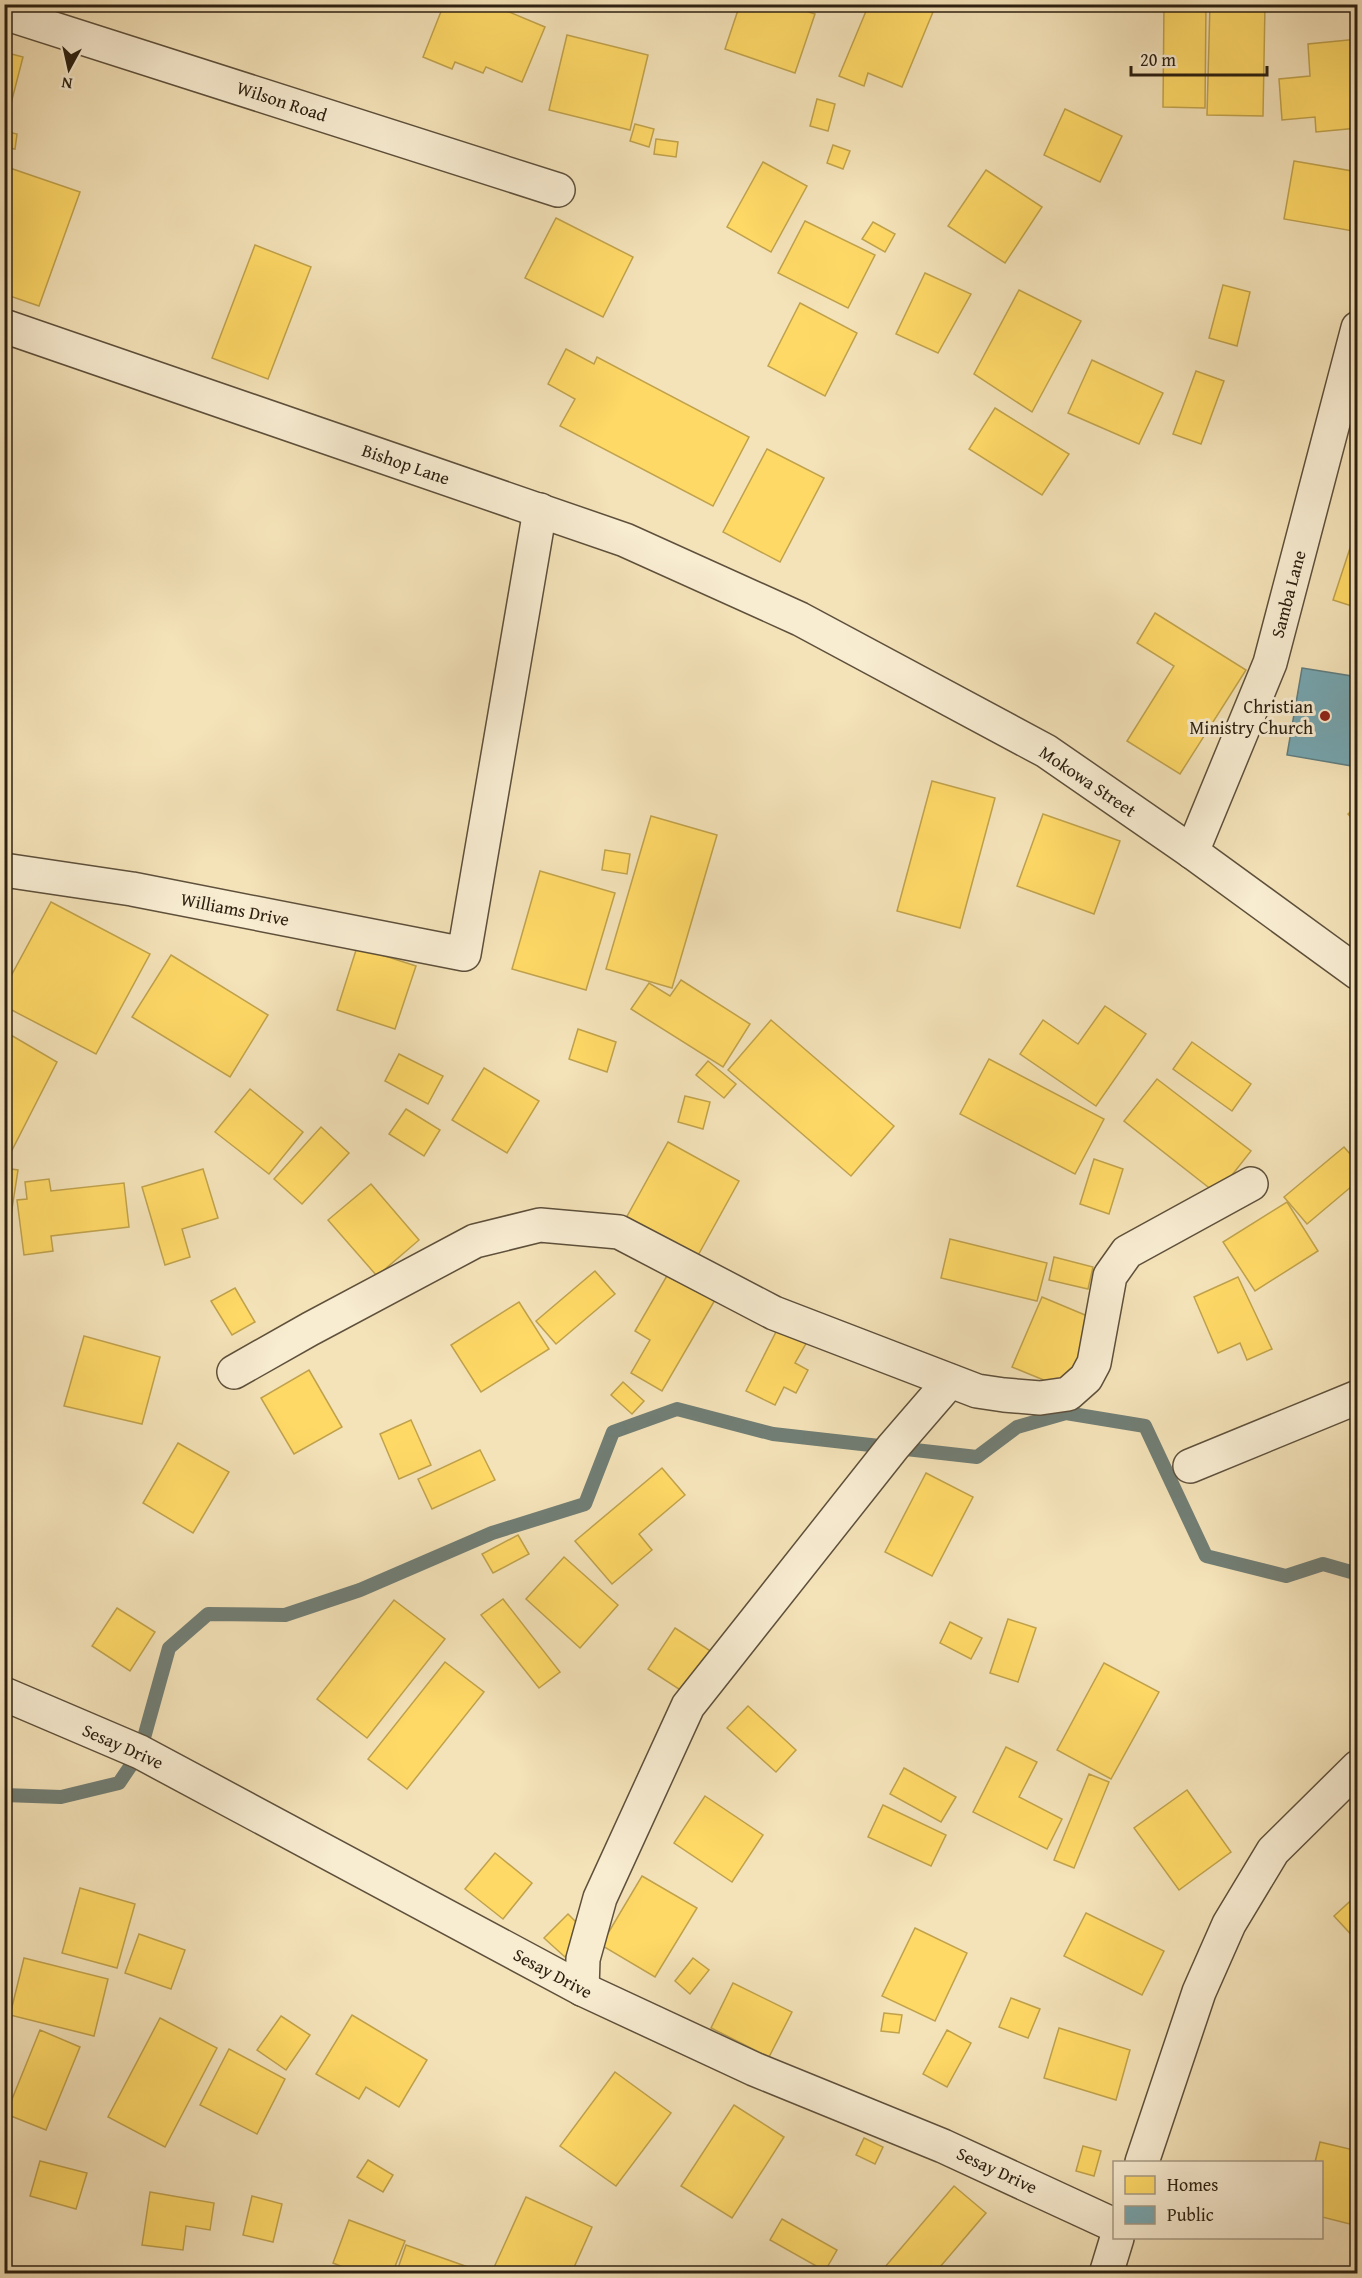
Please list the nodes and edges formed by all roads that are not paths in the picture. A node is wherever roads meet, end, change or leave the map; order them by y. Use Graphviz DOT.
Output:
graph roads {
  1 [pos="4,13"];
  2 [pos="558,190"];
  3 [pos="4,326"];
  4 [pos="1358,328"];
  5 [pos="540,510"];
  6 [pos="800,619"];
  7 [pos="1192,852"];
  8 [pos="4,870"];
  9 [pos="1358,973"];
  10 [pos="1251,1184"];
  11 [pos="234,1372"];
  12 [pos="950,1381"];
  13 [pos="1358,1397"];
  14 [pos="1190,1466"];
  15 [pos="4,1694"];
  16 [pos="1358,1767"];
  17 [pos="582,1989"];
  18 [pos="1143,2161"];
  19 [pos="1113,2224"];
  20 [pos="1118,2239"];
  21 [pos="1106,2274"];
  1 -- 2 [label="street, Wilson Road"];
  3 -- 5 [label="street, Bishop Lane"];
  4 -- 7 [label="street, Samba Lane"];
  5 -- 6 [label="street, Bishop Lane"];
  5 -- 8 [label="street, Williams Drive"];
  6 -- 7 [label="street, Mokowa Street"];
  7 -- 9 [label="street, Mokowa Street"];
  10 -- 12 [label="street"];
  11 -- 12 [label="street"];
  12 -- 17 [label="street"];
  13 -- 14 [label="street"];
  15 -- 17 [label="street, Sesay Drive"];
  16 -- 18 [label="street"];
  17 -- 19 [label="street, Sesay Drive"];
  20 -- 21 [label="street"];
}
